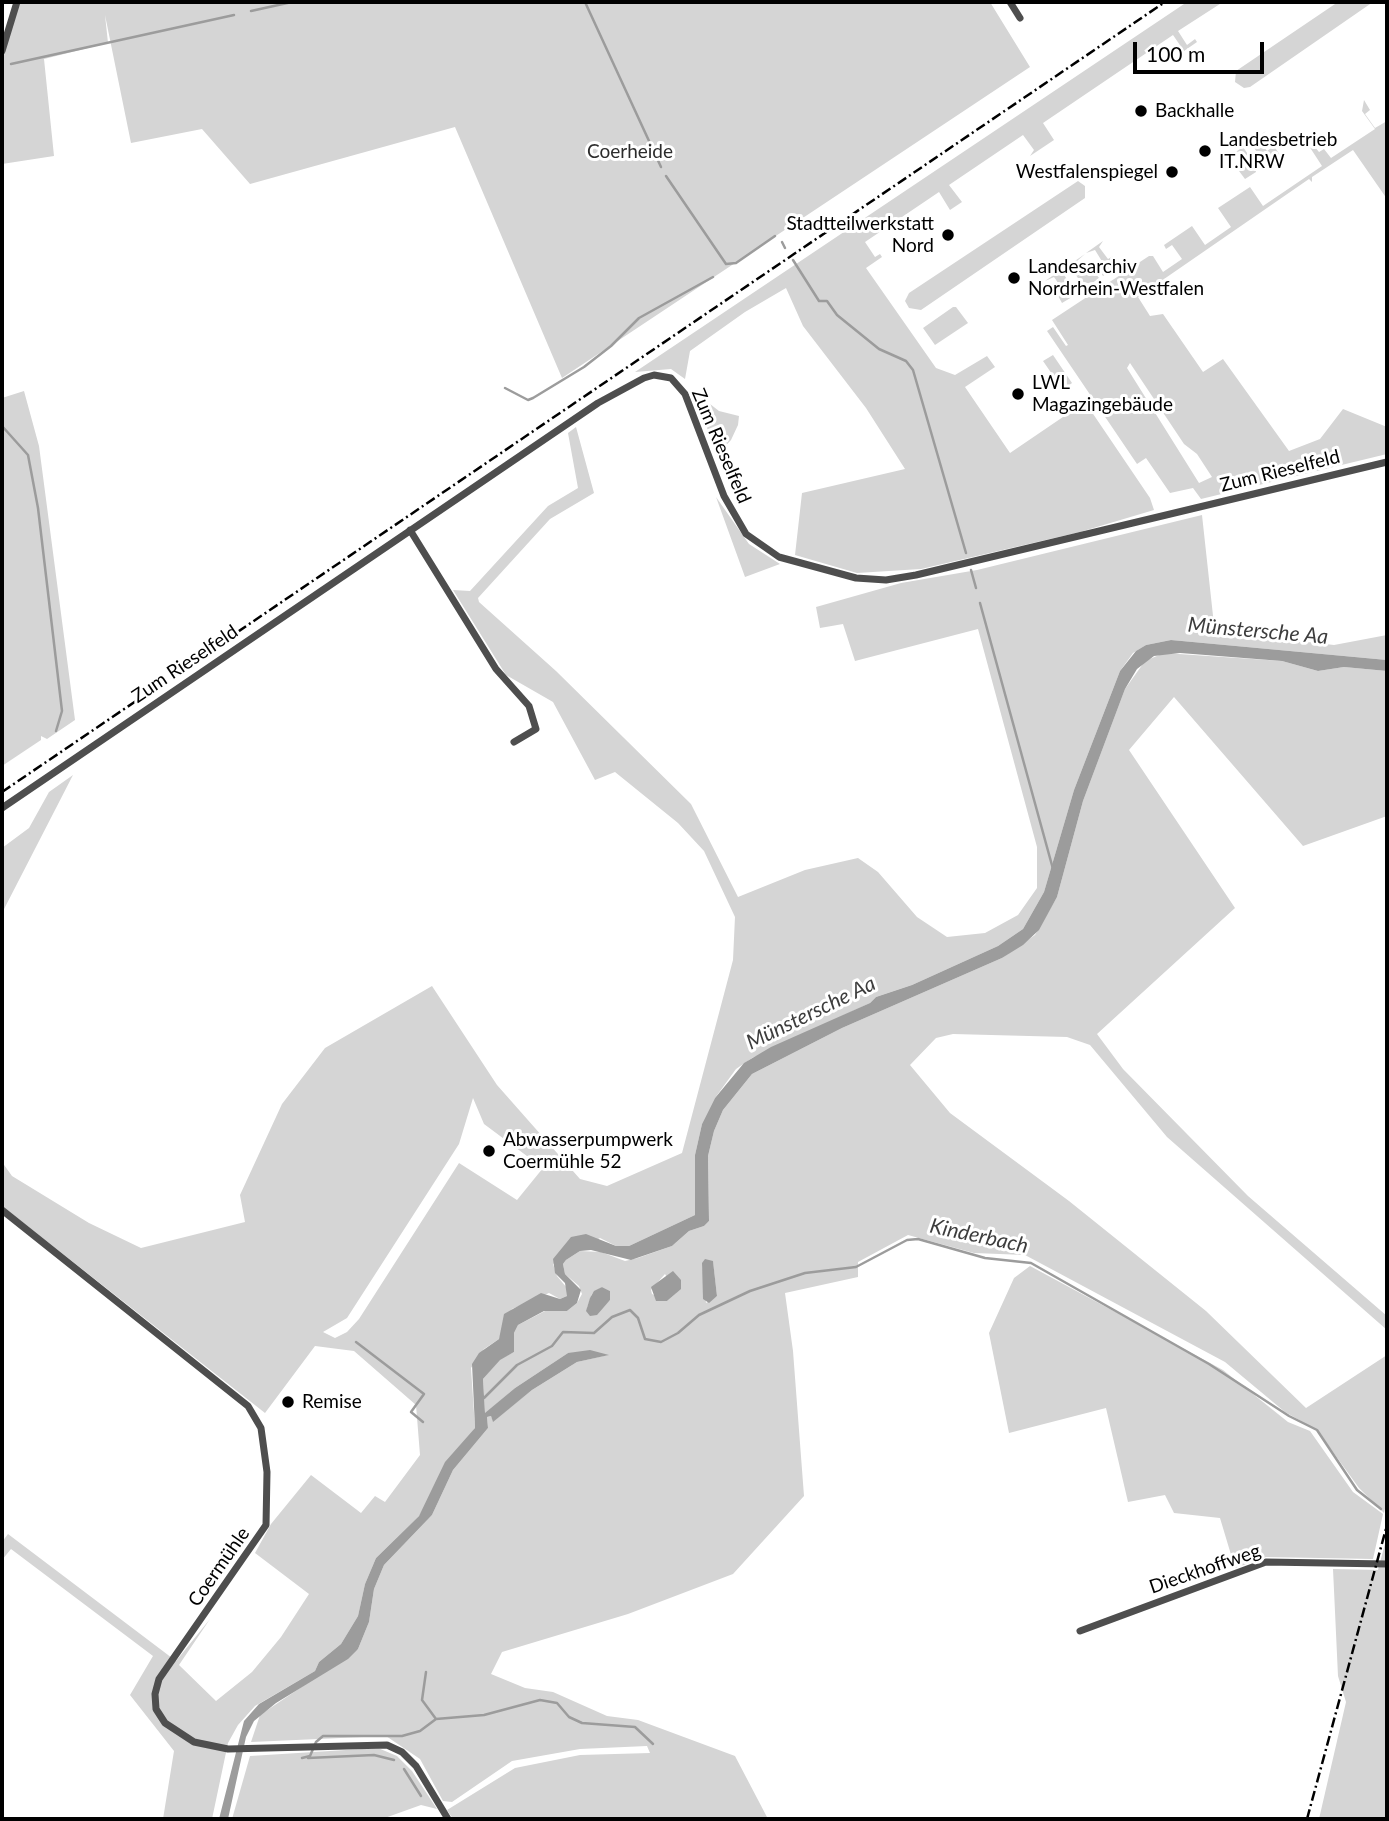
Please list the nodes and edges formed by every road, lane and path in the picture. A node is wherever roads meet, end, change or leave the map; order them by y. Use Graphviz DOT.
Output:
graph roads {
  1 [pos="18,2"];
  2 [pos="1010,2"];
  3 [pos="1020,18"];
  4 [pos="2,51"];
  5 [pos="1387,462"];
  6 [pos="410,530"];
  7 [pos="514,742"];
  8 [pos="2,808"];
  9 [pos="2,1210"];
  10 [pos="1387,1564"];
  11 [pos="1080,1630"];
  12 [pos="448,1819"];
  1 -- 4 [label="street"];
  2 -- 3 [label="street"];
  5 -- 6 [label="street, Zum Rieselfeld"];
  6 -- 7 [label="street"];
  6 -- 8 [label="street, Zum Rieselfeld"];
  9 -- 12 [label="street, Coermühle"];
  10 -- 11 [label="street, Dieckhoffweg"];
}
